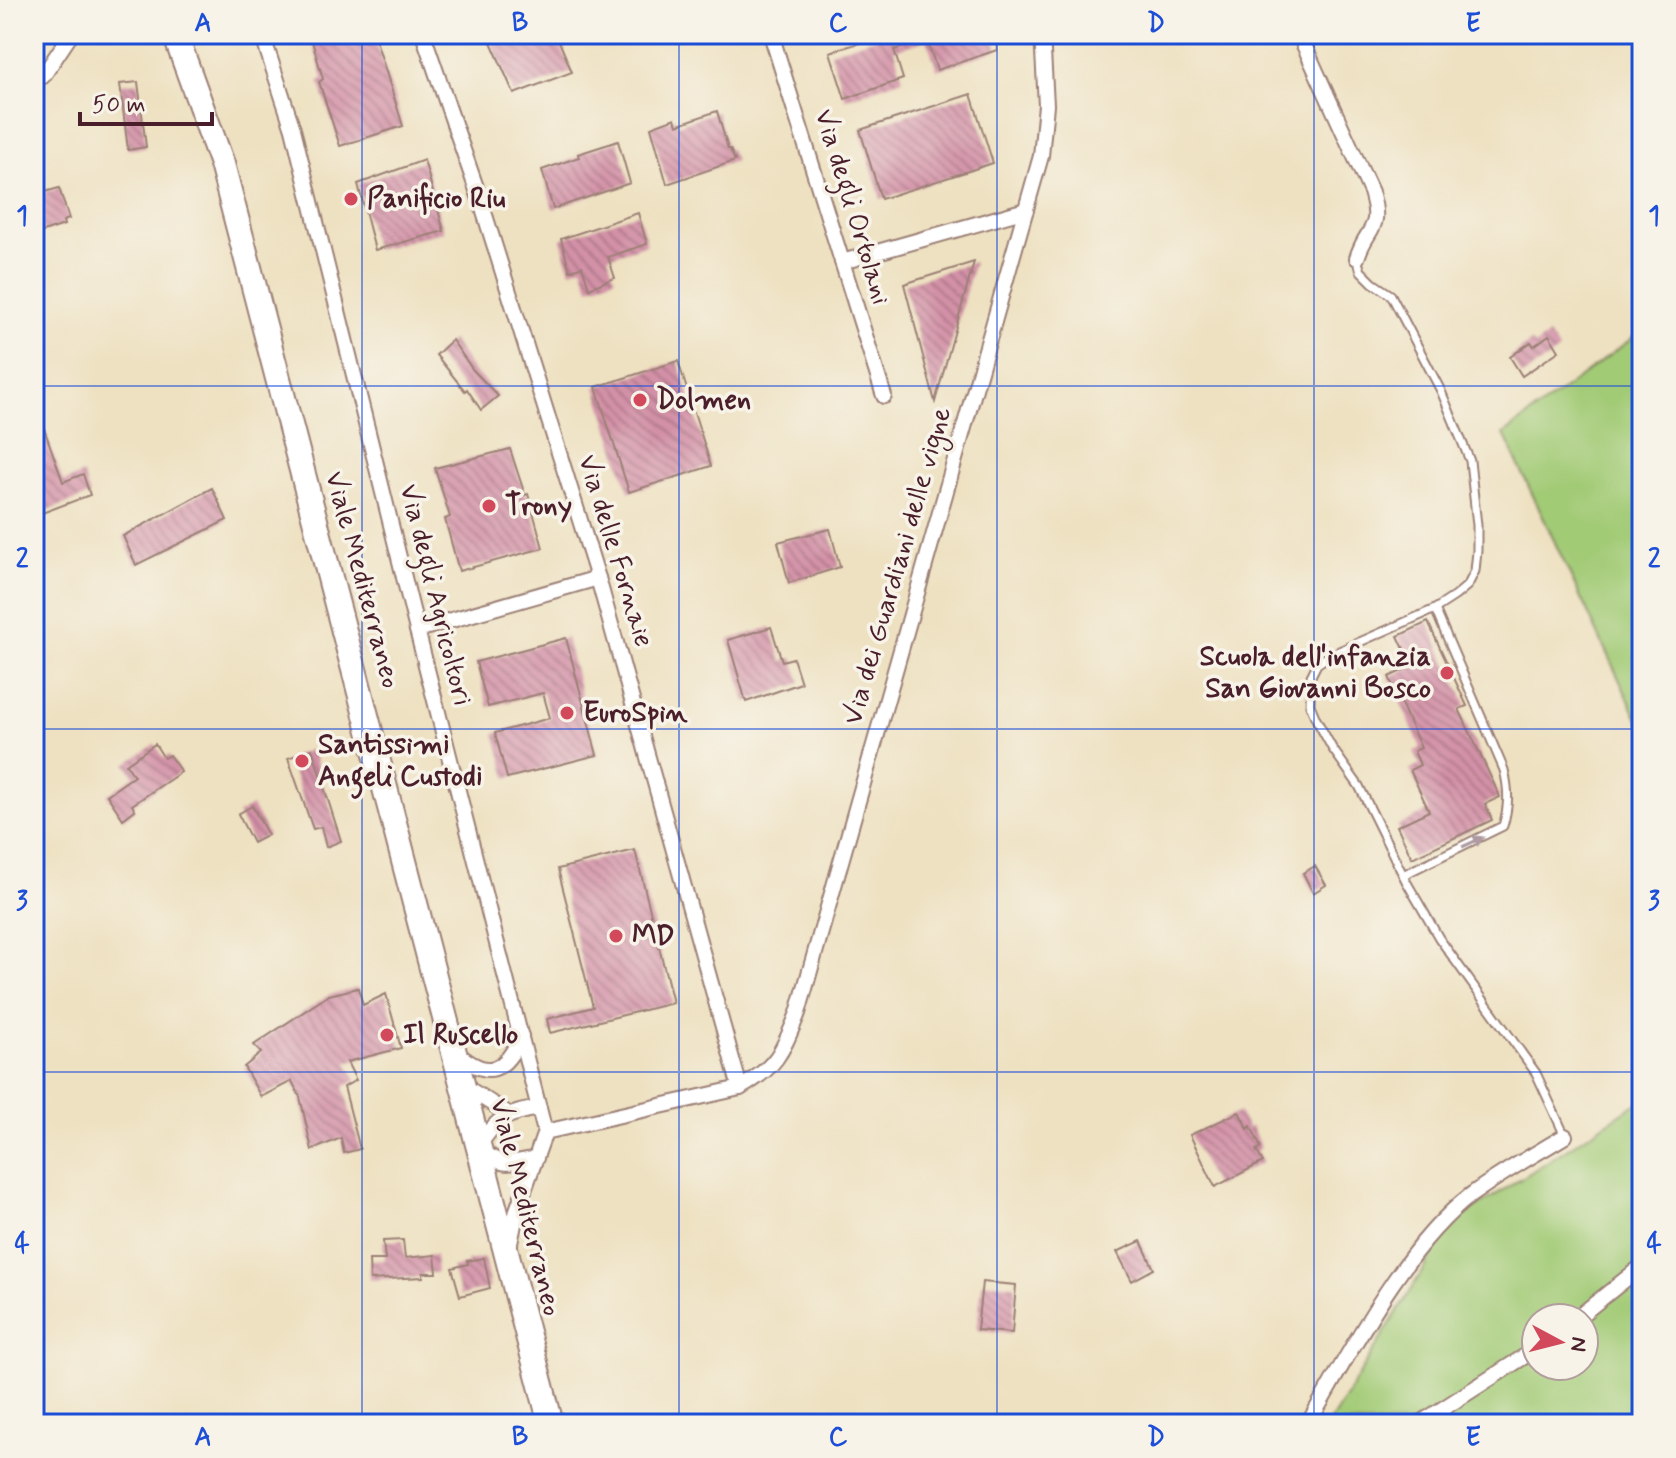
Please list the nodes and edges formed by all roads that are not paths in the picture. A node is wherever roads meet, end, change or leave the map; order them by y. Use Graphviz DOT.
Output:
graph roads {
  1 [pos="71,34"];
  2 [pos="175,34"];
  3 [pos="262,34"];
  4 [pos="423,34"];
  5 [pos="771,34"];
  6 [pos="1042,34"];
  7 [pos="1299,34"];
  8 [pos="34,70"];
  9 [pos="1026,210"];
  10 [pos="1357,258"];
  11 [pos="842,262"];
  12 [pos="884,396"];
  13 [pos="598,578"];
  14 [pos="1435,609"];
  15 [pos="417,630"];
  16 [pos="1403,875"];
  17 [pos="521,1035"];
  18 [pos="456,1052"];
  19 [pos="464,1086"];
  20 [pos="740,1088"];
  21 [pos="539,1108"];
  22 [pos="507,1113"];
  23 [pos="545,1132"];
  24 [pos="1565,1136"];
  25 [pos="479,1146"];
  26 [pos="536,1158"];
  27 [pos="506,1260"];
  28 [pos="1642,1266"];
  29 [pos="1597,1302"];
  30 [pos="1520,1359"];
  31 [pos="551,1424"];
  32 [pos="1308,1424"];
  33 [pos="1419,1424"];
  1 -- 8 [label="street"];
  2 -- 18 [label="main road, Viale Mediterraneo"];
  3 -- 15 [label="street, Via degli Agricoltori"];
  4 -- 13 [label="street, Via delle Fornaie"];
  5 -- 11 [label="street, Via degli Ortolani"];
  6 -- 9 [label="street, Via dei Guardiani delle vigne"];
  7 -- 10 [label="street"];
  9 -- 11 [label="street"];
  9 -- 20 [label="street, Via dei Guardiani delle vigne"];
  10 -- 14 [label="lane"];
  11 -- 12 [label="street, Via degli Ortolani"];
  13 -- 15 [label="street"];
  13 -- 20 [label="street, Via delle Fornaie"];
  16 -- 14 [label="lane, one-way"];
  14 -- 16 [label="lane"];
  15 -- 17 [label="street, Via degli Agricoltori"];
  16 -- 24 [label="lane"];
  17 -- 18 [label="street"];
  17 -- 21 [label="street, Via degli Agricoltori"];
  18 -- 19 [label="main road, Viale Mediterraneo"];
  19 -- 22 [label="street"];
  19 -- 25 [label="main road, Viale Mediterraneo"];
  20 -- 23 [label="street"];
  21 -- 22 [label="street"];
  21 -- 23 [label="street, Via degli Agricoltori"];
  22 -- 25 [label="street"];
  23 -- 26 [label="street"];
  24 -- 32 [label="street"];
  25 -- 26 [label="street"];
  25 -- 27 [label="main road, Viale Mediterraneo"];
  26 -- 27 [label="street"];
  27 -- 31 [label="main road, Viale Mediterraneo"];
  28 -- 29 [label="street"];
  30 -- 33 [label="street"];
}
